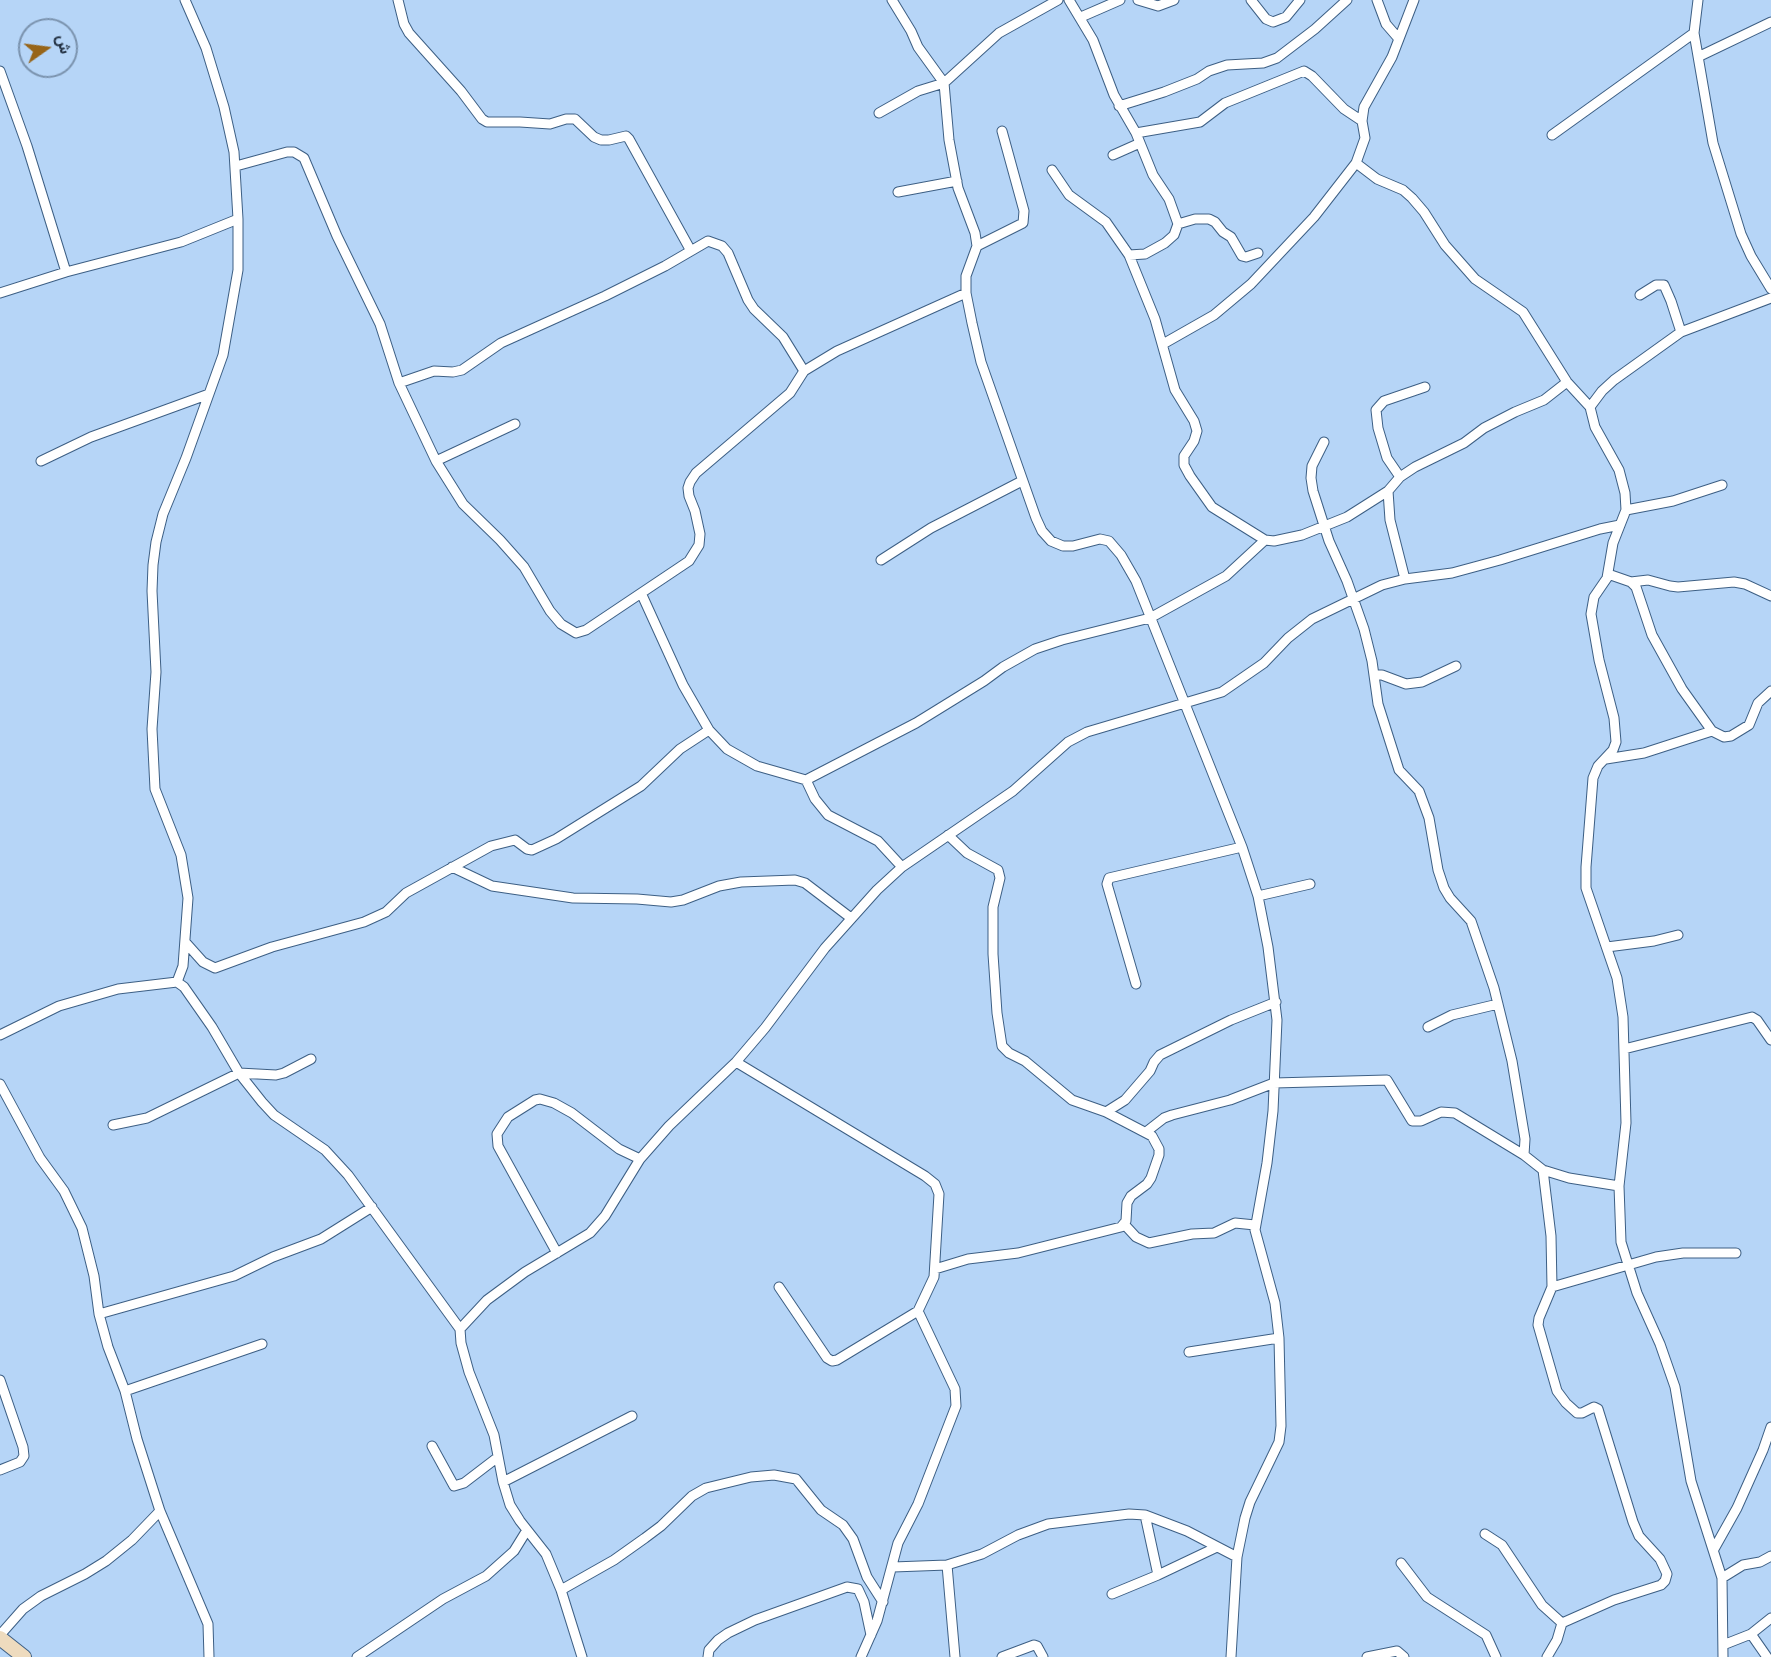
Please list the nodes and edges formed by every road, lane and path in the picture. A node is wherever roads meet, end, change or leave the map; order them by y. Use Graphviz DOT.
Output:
graph roads {
  1 [pos="185,0"];
  2 [pos="398,0"];
  3 [pos="892,0"];
  4 [pos="1058,0"];
  5 [pos="1069,0"];
  6 [pos="1120,0"];
  7 [pos="1138,0"];
  8 [pos="1174,0"];
  9 [pos="1251,0"];
  10 [pos="1300,0"];
  11 [pos="1347,0"];
  12 [pos="1377,0"];
  13 [pos="1414,0"];
  14 [pos="1698,0"];
  15 [pos="1044,4"];
  16 [pos="1081,17"];
  17 [pos="1771,22"];
  18 [pos="1694,33"];
  19 [pos="1399,39"];
  20 [pos="1700,56"];
  21 [pos="0,71"];
  22 [pos="944,83"];
  23 [pos="1119,106"];
  24 [pos="879,113"];
  25 [pos="1362,121"];
  26 [pos="1002,131"];
  27 [pos="1136,133"];
  28 [pos="1552,135"];
  29 [pos="1140,143"];
  30 [pos="1113,155"];
  31 [pos="1356,163"];
  32 [pos="236,166"];
  33 [pos="1052,170"];
  34 [pos="957,181"];
  35 [pos="898,192"];
  36 [pos="238,219"];
  37 [pos="1178,224"];
  38 [pos="977,246"];
  39 [pos="691,251"];
  40 [pos="1258,253"];
  41 [pos="1129,255"];
  42 [pos="66,272"];
  43 [pos="1771,288"];
  44 [pos="0,293"];
  45 [pos="966,293"];
  46 [pos="1640,295"];
  47 [pos="1771,298"];
  48 [pos="1681,332"];
  49 [pos="1163,344"];
  50 [pos="804,371"];
  51 [pos="1567,382"];
  52 [pos="399,383"];
  53 [pos="1425,387"];
  54 [pos="209,394"];
  55 [pos="1590,407"];
  56 [pos="515,424"];
  57 [pos="1324,442"];
  58 [pos="41,461"];
  59 [pos="436,461"];
  60 [pos="1400,477"];
  61 [pos="1022,481"];
  62 [pos="1722,485"];
  63 [pos="1388,490"];
  64 [pos="1626,510"];
  65 [pos="1620,525"];
  66 [pos="1325,526"];
  67 [pos="1264,540"];
  68 [pos="881,560"];
  69 [pos="1608,574"];
  70 [pos="1405,579"];
  71 [pos="1631,582"];
  72 [pos="642,595"];
  73 [pos="1771,596"];
  74 [pos="1353,599"];
  75 [pos="1150,618"];
  76 [pos="1456,666"];
  77 [pos="1374,675"];
  78 [pos="1771,691"];
  79 [pos="1184,704"];
  80 [pos="709,730"];
  81 [pos="1712,731"];
  82 [pos="1606,759"];
  83 [pos="806,780"];
  84 [pos="948,835"];
  85 [pos="1242,847"];
  86 [pos="452,867"];
  87 [pos="902,867"];
  88 [pos="1310,884"];
  89 [pos="1258,896"];
  90 [pos="852,918"];
  91 [pos="1678,935"];
  92 [pos="186,943"];
  93 [pos="1607,947"];
  94 [pos="177,982"];
  95 [pos="1136,984"];
  96 [pos="1276,1002"];
  97 [pos="1498,1004"];
  98 [pos="1428,1027"];
  99 [pos="0,1035"];
  100 [pos="1771,1040"];
  101 [pos="1624,1049"];
  102 [pos="311,1059"];
  103 [pos="736,1062"];
  104 [pos="239,1073"];
  105 [pos="1274,1083"];
  106 [pos="0,1084"];
  107 [pos="1106,1112"];
  108 [pos="113,1125"];
  109 [pos="1146,1132"];
  110 [pos="1524,1155"];
  111 [pos="640,1159"];
  112 [pos="1543,1170"];
  113 [pos="1619,1186"];
  114 [pos="372,1207"];
  115 [pos="1124,1224"];
  116 [pos="1255,1225"];
  117 [pos="557,1253"];
  118 [pos="1736,1253"];
  119 [pos="1627,1265"];
  120 [pos="935,1269"];
  121 [pos="779,1287"];
  122 [pos="1552,1287"];
  123 [pos="918,1311"];
  124 [pos="99,1314"];
  125 [pos="460,1329"];
  126 [pos="1279,1338"];
  127 [pos="262,1344"];
  128 [pos="1189,1352"];
  129 [pos="0,1380"];
  130 [pos="125,1391"];
  131 [pos="632,1416"];
  132 [pos="1771,1427"];
  133 [pos="432,1446"];
  134 [pos="1768,1447"];
  135 [pos="498,1456"];
  136 [pos="0,1470"];
  137 [pos="503,1482"];
  138 [pos="160,1511"];
  139 [pos="1145,1515"];
  140 [pos="527,1530"];
  141 [pos="1485,1534"];
  142 [pos="1216,1547"];
  143 [pos="1714,1549"];
  144 [pos="1771,1556"];
  145 [pos="1238,1557"];
  146 [pos="1401,1563"];
  147 [pos="947,1564"];
  148 [pos="893,1567"];
  149 [pos="1158,1575"];
  150 [pos="1722,1578"];
  151 [pos="561,1590"];
  152 [pos="1112,1594"];
  153 [pos="883,1602"];
  154 [pos="1771,1618"];
  155 [pos="1562,1623"];
  156 [pos="1751,1634"];
  157 [pos="871,1635"];
  158 [pos="0,1636"];
  159 [pos="1724,1646"];
  160 [pos="579,1656"];
  161 [pos="24,1657"];
  162 [pos="209,1657"];
  163 [pos="357,1657"];
  164 [pos="708,1657"];
  165 [pos="861,1657"];
  166 [pos="955,1657"];
  167 [pos="1002,1657"];
  168 [pos="1043,1657"];
  169 [pos="1231,1657"];
  170 [pos="1367,1657"];
  171 [pos="1404,1657"];
  172 [pos="1496,1657"];
  173 [pos="1547,1657"];
  174 [pos="1724,1657"];
  175 [pos="1767,1657"];
  1 -- 32 [label="street"];
  2 -- 39 [label="street"];
  3 -- 22 [label="street"];
  4 -- 15 [label="street"];
  5 -- 16 [label="street"];
  6 -- 16 [label="street"];
  7 -- 8 [label="street"];
  9 -- 10 [label="street"];
  11 -- 23 [label="street"];
  12 -- 19 [label="street"];
  13 -- 19 [label="street"];
  14 -- 18 [label="street"];
  15 -- 22 [label="street"];
  16 -- 23 [label="street"];
  17 -- 20 [label="street"];
  18 -- 20 [label="street"];
  18 -- 28 [label="street"];
  19 -- 25 [label="street"];
  20 -- 43 [label="street"];
  21 -- 42 [label="street"];
  22 -- 24 [label="street"];
  22 -- 34 [label="street"];
  23 -- 27 [label="street"];
  25 -- 27 [label="street"];
  25 -- 31 [label="street"];
  26 -- 38 [label="street"];
  27 -- 29 [label="street"];
  29 -- 30 [label="street"];
  29 -- 37 [label="street"];
  31 -- 49 [label="street"];
  31 -- 51 [label="street"];
  32 -- 36 [label="street"];
  32 -- 52 [label="street"];
  33 -- 41 [label="street"];
  34 -- 35 [label="street"];
  34 -- 38 [label="street"];
  36 -- 42 [label="street"];
  36 -- 54 [label="street"];
  37 -- 40 [label="street"];
  37 -- 41 [label="street"];
  38 -- 45 [label="street"];
  39 -- 50 [label="street"];
  39 -- 52 [label="street"];
  41 -- 49 [label="street"];
  42 -- 44 [label="street"];
  45 -- 50 [label="street"];
  45 -- 61 [label="street"];
  46 -- 48 [label="street"];
  47 -- 48 [label="street"];
  48 -- 55 [label="street"];
  49 -- 67 [label="street"];
  50 -- 72 [label="street"];
  51 -- 55 [label="street"];
  51 -- 60 [label="street"];
  52 -- 59 [label="street"];
  53 -- 60 [label="street"];
  54 -- 58 [label="street"];
  54 -- 92 [label="street"];
  55 -- 64 [label="street"];
  56 -- 59 [label="street"];
  57 -- 66 [label="street"];
  59 -- 72 [label="street"];
  60 -- 63 [label="street"];
  61 -- 68 [label="street"];
  61 -- 75 [label="street"];
  62 -- 64 [label="street"];
  63 -- 66 [label="street"];
  63 -- 70 [label="street"];
  64 -- 65 [label="street"];
  65 -- 69 [label="street"];
  65 -- 70 [label="street"];
  66 -- 67 [label="street"];
  66 -- 74 [label="street"];
  67 -- 75 [label="street"];
  69 -- 71 [label="street"];
  69 -- 82 [label="street"];
  70 -- 74 [label="street"];
  71 -- 73 [label="street"];
  71 -- 81 [label="street"];
  72 -- 80 [label="street"];
  74 -- 77 [label="street"];
  74 -- 79 [label="street"];
  75 -- 79 [label="street"];
  75 -- 83 [label="street"];
  76 -- 77 [label="street"];
  77 -- 97 [label="street"];
  78 -- 81 [label="street"];
  79 -- 84 [label="street"];
  79 -- 85 [label="street"];
  80 -- 83 [label="street"];
  80 -- 86 [label="street"];
  81 -- 82 [label="street"];
  82 -- 93 [label="street"];
  83 -- 87 [label="street"];
  84 -- 87 [label="street"];
  84 -- 107 [label="street"];
  85 -- 89 [label="street"];
  85 -- 95 [label="street"];
  86 -- 90 [label="street"];
  86 -- 92 [label="street"];
  87 -- 90 [label="street"];
  88 -- 89 [label="street"];
  89 -- 96 [label="street"];
  90 -- 103 [label="street"];
  91 -- 93 [label="street"];
  92 -- 94 [label="street"];
  93 -- 101 [label="street"];
  94 -- 99 [label="street"];
  94 -- 104 [label="street"];
  96 -- 105 [label="street"];
  96 -- 107 [label="street"];
  97 -- 98 [label="street"];
  97 -- 110 [label="street"];
  100 -- 101 [label="street"];
  101 -- 113 [label="street"];
  102 -- 104 [label="street"];
  103 -- 111 [label="street"];
  103 -- 120 [label="street"];
  104 -- 108 [label="street"];
  104 -- 114 [label="street"];
  105 -- 109 [label="street"];
  105 -- 110 [label="street"];
  105 -- 116 [label="street"];
  106 -- 124 [label="street"];
  107 -- 109 [label="street"];
  109 -- 115 [label="street"];
  110 -- 112 [label="street"];
  111 -- 117 [label="street"];
  111 -- 117 [label="street"];
  112 -- 113 [label="street"];
  112 -- 122 [label="street"];
  113 -- 119 [label="street"];
  114 -- 124 [label="street"];
  114 -- 125 [label="street"];
  115 -- 116 [label="street"];
  115 -- 120 [label="street"];
  116 -- 126 [label="street"];
  117 -- 125 [label="street"];
  118 -- 119 [label="street"];
  119 -- 122 [label="street"];
  119 -- 143 [label="street"];
  120 -- 123 [label="street"];
  121 -- 123 [label="street"];
  122 -- 155 [label="street"];
  123 -- 148 [label="street"];
  124 -- 130 [label="street"];
  125 -- 135 [label="street"];
  126 -- 128 [label="street"];
  126 -- 145 [label="street"];
  127 -- 130 [label="street"];
  129 -- 136 [label="street"];
  130 -- 138 [label="street"];
  131 -- 137 [label="street"];
  132 -- 134 [label="street"];
  133 -- 135 [label="street"];
  134 -- 143 [label="street"];
  135 -- 137 [label="street"];
  137 -- 140 [label="street"];
  138 -- 158 [label="street"];
  138 -- 162 [label="street"];
  139 -- 142 [label="street"];
  139 -- 147 [label="street"];
  139 -- 149 [label="street"];
  140 -- 151 [label="street"];
  140 -- 163 [label="street"];
  141 -- 155 [label="street"];
  142 -- 145 [label="street"];
  142 -- 149 [label="street"];
  143 -- 150 [label="street"];
  144 -- 150 [label="street"];
  145 -- 169 [label="street"];
  146 -- 172 [label="street"];
  147 -- 148 [label="street"];
  147 -- 166 [label="street"];
  148 -- 153 [label="street"];
  149 -- 152 [label="street"];
  150 -- 159 [label="street"];
  151 -- 153 [label="street"];
  151 -- 160 [label="street"];
  153 -- 157 [label="street"];
  154 -- 156 [label="street"];
  155 -- 173 [label="street"];
  156 -- 159 [label="street"];
  156 -- 175 [label="street"];
  157 -- 164 [label="street"];
  157 -- 165 [label="street"];
  158 -- 161 [label="main road"];
  159 -- 174 [label="street"];
  167 -- 168 [label="street"];
  170 -- 171 [label="street"];
}
